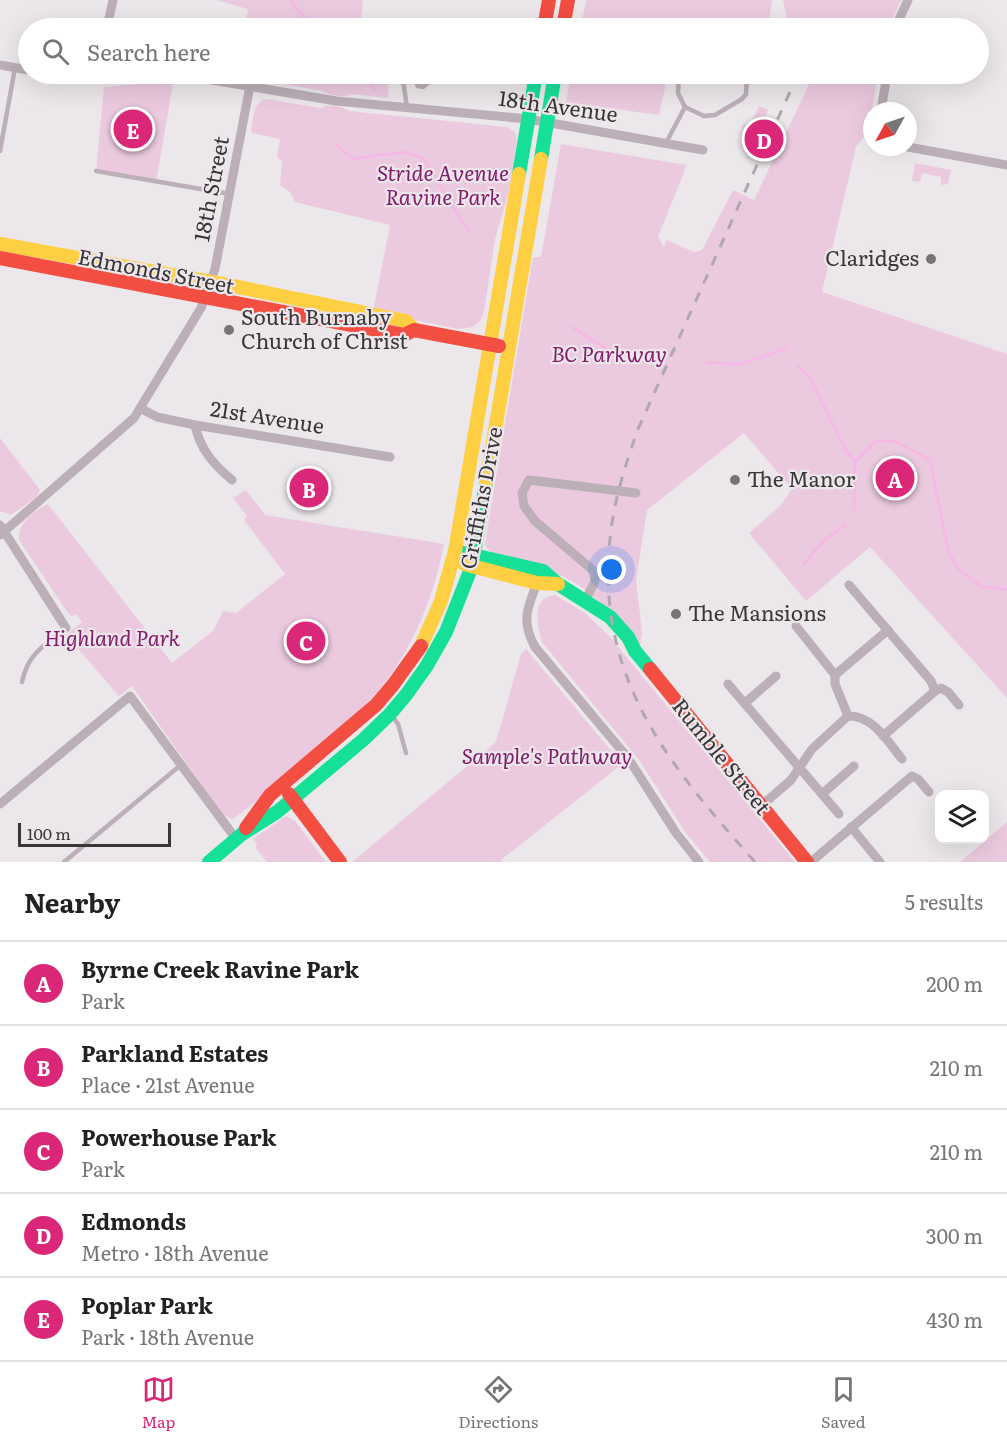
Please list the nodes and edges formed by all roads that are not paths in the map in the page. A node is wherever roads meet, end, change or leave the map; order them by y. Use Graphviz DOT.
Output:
graph roads {
  1 [pos="113,0"];
  2 [pos="549,0"];
  3 [pos="568,0"];
  4 [pos="908,0"];
  5 [pos="109,18"];
  6 [pos="546,18"];
  7 [pos="565,18"];
  8 [pos="900,18"];
  9 [pos="0,65"];
  10 [pos="15,68"];
  11 [pos="18,68"];
  12 [pos="238,84"];
  13 [pos="404,84"];
  14 [pos="534,84"];
  15 [pos="553,84"];
  16 [pos="678,84"];
  17 [pos="746,84"];
  18 [pos="885,84"];
  19 [pos="250,86"];
  20 [pos="882,102"];
  21 [pos="407,107"];
  22 [pos="685,107"];
  23 [pos="528,119"];
  24 [pos="546,122"];
  25 [pos="666,143"];
  26 [pos="917,149"];
  27 [pos="703,150"];
  28 [pos="0,151"];
  29 [pos="1007,165"];
  30 [pos="96,171"];
  31 [pos="230,194"];
  32 [pos="0,244"];
  33 [pos="0,258"];
  34 [pos="211,282"];
  35 [pos="205,298"];
  36 [pos="414,330"];
  37 [pos="491,345"];
  38 [pos="510,348"];
  39 [pos="140,408"];
  40 [pos="195,425"];
  41 [pos="390,457"];
  42 [pos="232,480"];
  43 [pos="636,493"];
  44 [pos="1,530"];
  45 [pos="454,557"];
  46 [pos="473,561"];
  47 [pos="537,583"];
  48 [pos="558,584"];
  49 [pos="849,585"];
  50 [pos="585,601"];
  51 [pos="796,626"];
  52 [pos="66,628"];
  53 [pos="888,630"];
  54 [pos="835,675"];
  55 [pos="776,676"];
  56 [pos="22,682"];
  57 [pos="728,684"];
  58 [pos="935,691"];
  59 [pos="745,703"];
  60 [pos="959,705"];
  61 [pos="390,714"];
  62 [pos="848,716"];
  63 [pos="883,736"];
  64 [pos="406,753"];
  65 [pos="902,759"];
  66 [pos="182,764"];
  67 [pos="854,766"];
  68 [pos="800,769"];
  69 [pos="282,786"];
  70 [pos="929,792"];
  71 [pos="822,794"];
  72 [pos="293,800"];
  73 [pos="0,804"];
  74 [pos="761,806"];
  75 [pos="839,814"];
  76 [pos="851,827"];
  77 [pos="239,837"];
  78 [pos="64,862"];
  79 [pos="209,862"];
  80 [pos="340,862"];
  81 [pos="699,862"];
  82 [pos="807,862"];
  83 [pos="811,862"];
  84 [pos="880,862"];
  1 -- 5 [label="street"];
  2 -- 6 [label="main road"];
  3 -- 7 [label="main road"];
  4 -- 8 [label="street"];
  9 -- 10 [label="street"];
  10 -- 11 [label="street"];
  10 -- 28 [label="lane"];
  12 -- 19 [label="street, 18th Avenue"];
  13 -- 21 [label="lane"];
  14 -- 23 [label="main road, Griffiths Drive"];
  15 -- 24 [label="main road, Griffiths Drive"];
  16 -- 22 [label="lane"];
  17 -- 22 [label="lane"];
  18 -- 20 [label="street"];
  19 -- 21 [label="street, 18th Avenue"];
  19 -- 31 [label="street, 18th Street"];
  21 -- 23 [label="street, 18th Avenue"];
  22 -- 25 [label="lane"];
  23 -- 24 [label="street, 18th Avenue"];
  23 -- 37 [label="main road, Griffiths Drive"];
  24 -- 25 [label="street, 18th Avenue"];
  24 -- 38 [label="main road, Griffiths Drive"];
  25 -- 27 [label="street, 18th Avenue"];
  26 -- 29 [label="street"];
  30 -- 31 [label="lane"];
  31 -- 34 [label="street, 18th Street"];
  32 -- 34 [label="main road, Edmonds Street"];
  33 -- 35 [label="main road, Edmonds Street"];
  34 -- 35 [label="street, 18th Street"];
  34 -- 36 [label="main road, Edmonds Street"];
  35 -- 36 [label="main road, Edmonds Street"];
  35 -- 39 [label="street, 18th Street"];
  36 -- 37 [label="main road, Edmonds Street"];
  37 -- 38 [label="main road, Edmonds Street"];
  37 -- 45 [label="main road, Griffiths Drive"];
  38 -- 46 [label="main road, Griffiths Drive"];
  39 -- 40 [label="street, 21st Avenue"];
  39 -- 44 [label="street, 18th Street"];
  40 -- 41 [label="street, 21st Avenue"];
  40 -- 42 [label="street"];
  43 -- 50 [label="street"];
  44 -- 52 [label="street"];
  45 -- 46 [label="main road, Rumble Street"];
  45 -- 69 [label="main road, Griffiths Drive"];
  46 -- 47 [label="main road, Rumble Street"];
  46 -- 48 [label="main road, Rumble Street"];
  46 -- 61 [label="main road, Griffiths Drive"];
  47 -- 48 [label="main road, Rumble Street"];
  47 -- 81 [label="street"];
  48 -- 50 [label="main road, Rumble Street"];
  49 -- 53 [label="street"];
  50 -- 74 [label="main road, Rumble Street"];
  51 -- 54 [label="street"];
  52 -- 56 [label="lane"];
  53 -- 54 [label="street"];
  53 -- 58 [label="street"];
  54 -- 62 [label="street"];
  55 -- 59 [label="street"];
  57 -- 59 [label="street"];
  58 -- 60 [label="street"];
  58 -- 63 [label="street"];
  59 -- 68 [label="street"];
  61 -- 64 [label="lane"];
  61 -- 72 [label="main road, Griffiths Drive"];
  62 -- 63 [label="street"];
  62 -- 68 [label="street"];
  63 -- 65 [label="street"];
  66 -- 73 [label="street"];
  66 -- 77 [label="street"];
  66 -- 78 [label="lane"];
  67 -- 71 [label="street"];
  68 -- 71 [label="street"];
  68 -- 74 [label="street"];
  69 -- 72 [label="main road"];
  69 -- 77 [label="main road, Griffiths Drive"];
  70 -- 76 [label="street"];
  71 -- 75 [label="street"];
  72 -- 77 [label="main road, Griffiths Drive"];
  72 -- 80 [label="main road"];
  74 -- 82 [label="main road, Rumble Street"];
  76 -- 83 [label="street"];
  76 -- 84 [label="street"];
  77 -- 79 [label="main road, Griffiths Drive"];
}
